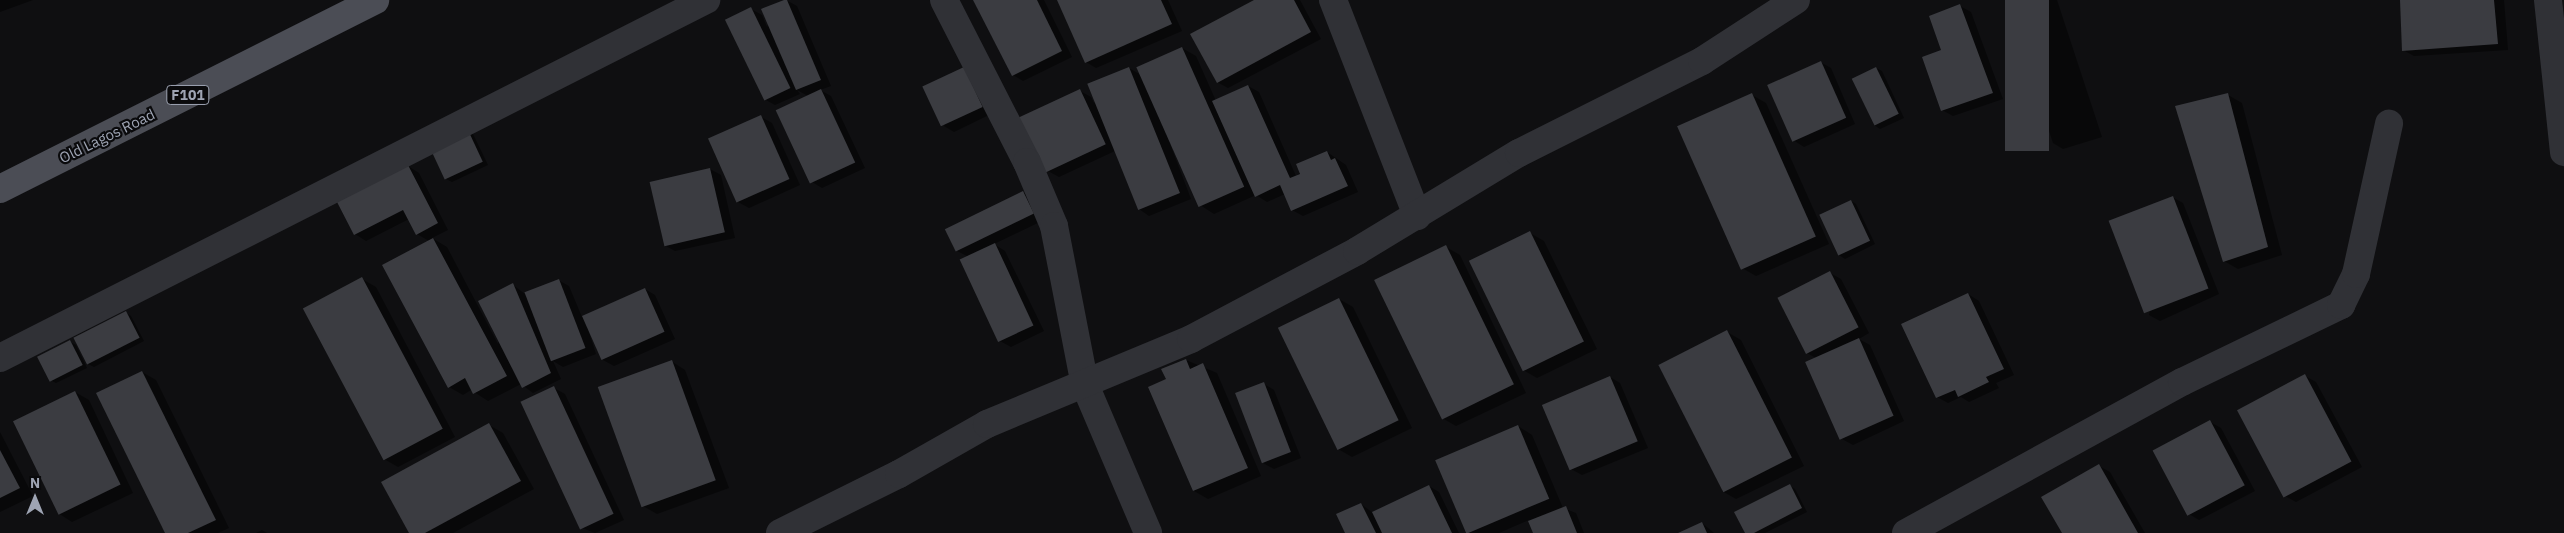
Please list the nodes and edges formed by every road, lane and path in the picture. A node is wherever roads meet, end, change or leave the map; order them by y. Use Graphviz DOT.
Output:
graph roads {
  1 [pos="375,0"];
  2 [pos="706,0"];
  3 [pos="944,0"];
  4 [pos="1332,0"];
  5 [pos="1796,0"];
  6 [pos="2548,0"];
  7 [pos="2388,124"];
  8 [pos="2564,152"];
  9 [pos="0,189"];
  10 [pos="1417,216"];
  11 [pos="0,358"];
  12 [pos="1085,385"];
  13 [pos="780,533"];
  14 [pos="1148,533"];
  15 [pos="1906,533"];
  1 -- 9 [label="main road, Old Lagos Road / F101"];
  2 -- 11 [label="street"];
  3 -- 12 [label="street"];
  4 -- 10 [label="street"];
  5 -- 10 [label="street"];
  6 -- 8 [label="street"];
  7 -- 15 [label="street"];
  10 -- 12 [label="street"];
  12 -- 13 [label="street"];
  12 -- 14 [label="street"];
}
